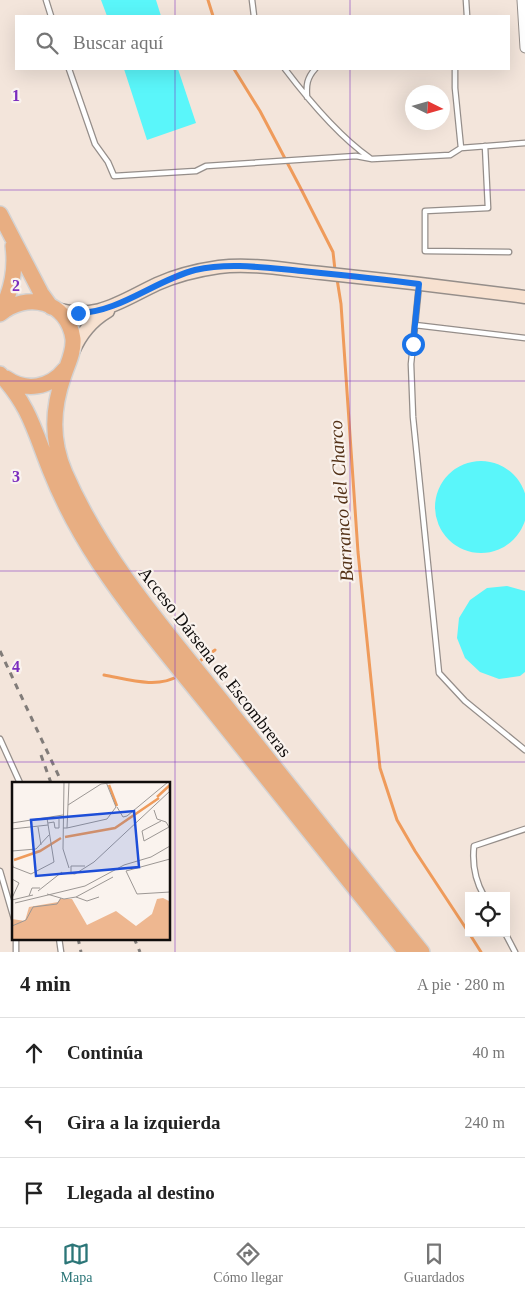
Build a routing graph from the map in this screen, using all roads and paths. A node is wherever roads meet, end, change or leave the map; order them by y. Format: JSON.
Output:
{"nodes":[{"id":1,"x":46,"y":0,"type":"edge"},
{"id":2,"x":252,"y":0,"type":"edge"},
{"id":3,"x":466,"y":0,"type":"edge"},
{"id":4,"x":522,"y":0,"type":"edge"},
{"id":5,"x":51,"y":15,"type":"edge"},
{"id":6,"x":254,"y":15,"type":"edge"},
{"id":7,"x":467,"y":15,"type":"edge"},
{"id":8,"x":525,"y":48,"type":"edge"},
{"id":9,"x":69,"y":70,"type":"edge"},
{"id":10,"x":286,"y":70,"type":"edge"},
{"id":11,"x":314,"y":70,"type":"edge"},
{"id":12,"x":455,"y":70,"type":"edge"},
{"id":13,"x":307,"y":97,"type":"junction"},
{"id":14,"x":525,"y":143,"type":"edge"},
{"id":15,"x":485,"y":146,"type":"junction"},
{"id":16,"x":461,"y":148,"type":"junction"},
{"id":17,"x":372,"y":159,"type":"junction"},
{"id":18,"x":0,"y":214,"type":"edge"},
{"id":19,"x":8,"y":232,"type":"junction"},
{"id":20,"x":509,"y":252,"type":"dead end"},
{"id":21,"x":419,"y":284,"type":"junction"},
{"id":22,"x":525,"y":297,"type":"edge"},
{"id":23,"x":125,"y":301,"type":"junction"},
{"id":24,"x":52,"y":307,"type":"junction"},
{"id":25,"x":0,"y":313,"type":"edge"},
{"id":26,"x":415,"y":325,"type":"junction"},
{"id":27,"x":525,"y":338,"type":"edge"},
{"id":28,"x":69,"y":361,"type":"junction"},
{"id":29,"x":0,"y":374,"type":"edge"},
{"id":30,"x":0,"y":739,"type":"edge"},
{"id":31,"x":525,"y":750,"type":"edge"},
{"id":32,"x":20,"y":782,"type":"edge"},
{"id":33,"x":525,"y":829,"type":"edge"},
{"id":34,"x":0,"y":871,"type":"edge"},
{"id":35,"x":482,"y":892,"type":"edge"},
{"id":36,"x":12,"y":912,"type":"edge"},
{"id":37,"x":507,"y":937,"type":"edge"},
{"id":38,"x":16,"y":939,"type":"edge"},
{"id":39,"x":59,"y":939,"type":"edge"},
{"id":40,"x":16,"y":952,"type":"edge"},
{"id":41,"x":60,"y":952,"type":"edge"},
{"id":42,"x":406,"y":952,"type":"edge"},
{"id":43,"x":422,"y":952,"type":"edge"},
{"id":44,"x":515,"y":952,"type":"edge"}],
"edges":[{"from":1,"to":5,"type":"lane"},
{"from":2,"to":6,"type":"lane"},
{"from":3,"to":7,"type":"lane"},
{"from":4,"to":8,"type":"street"},
{"from":9,"to":17,"type":"lane"},
{"from":10,"to":13,"type":"lane"},
{"from":11,"to":13,"type":"lane"},
{"from":12,"to":16,"type":"lane"},
{"from":13,"to":17,"type":"lane"},
{"from":14,"to":15,"type":"lane"},
{"from":15,"to":16,"type":"lane"},
{"from":15,"to":20,"type":"lane"},
{"from":16,"to":17,"type":"lane"},
{"from":18,"to":19,"type":"highway"},
{"from":19,"to":24,"type":"highway","name":"Acceso Dársena de Escombreras"},
{"from":19,"to":25,"type":"highway"},
{"from":21,"to":22,"type":"main road"},
{"from":21,"to":23,"type":"main road"},
{"from":21,"to":26,"type":"lane"},
{"from":23,"to":24,"type":"main road"},
{"from":23,"to":28,"type":"main road"},
{"from":24,"to":25,"type":"highway"},
{"from":24,"to":28,"type":"highway","name":"Acceso Dársena de Escombreras"},
{"from":26,"to":27,"type":"lane"},
{"from":26,"to":31,"type":"lane"},
{"from":28,"to":29,"type":"highway","name":"Acceso Dársena de Escombreras"},
{"from":28,"to":43,"type":"highway","name":"Acceso Dársena de Escombreras"},
{"from":29,"to":42,"type":"highway","name":"Acceso Dársena de Escombreras"},
{"from":30,"to":32,"type":"lane"},
{"from":33,"to":35,"type":"lane"},
{"from":34,"to":36,"type":"lane"},
{"from":37,"to":44,"type":"lane"},
{"from":38,"to":40,"type":"lane"},
{"from":39,"to":41,"type":"lane"}]}
